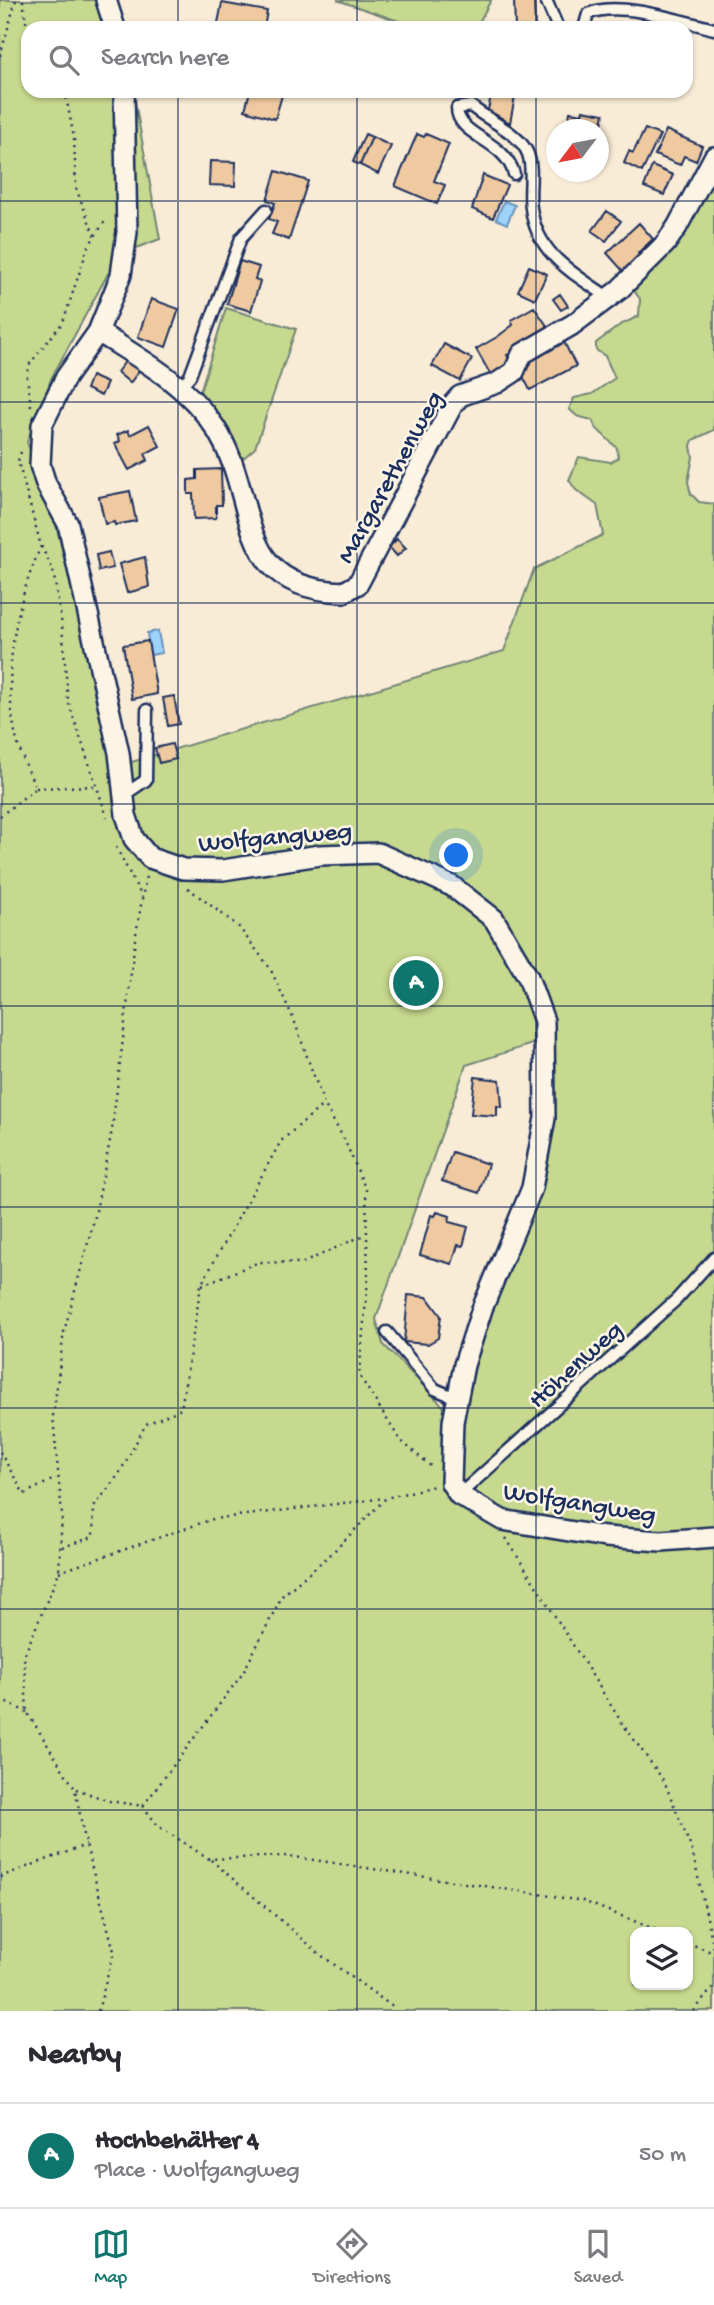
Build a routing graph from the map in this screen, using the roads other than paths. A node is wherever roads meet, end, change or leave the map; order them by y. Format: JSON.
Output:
{"nodes":[{"id":1,"x":106,"y":0,"type":"edge"},
{"id":2,"x":546,"y":0,"type":"edge"},
{"id":3,"x":113,"y":21,"type":"edge"},
{"id":4,"x":557,"y":21,"type":"edge"},
{"id":5,"x":586,"y":21,"type":"edge"},
{"id":6,"x":683,"y":21,"type":"edge"},
{"id":7,"x":693,"y":24,"type":"edge"},
{"id":8,"x":714,"y":29,"type":"edge"},
{"id":9,"x":124,"y":98,"type":"edge"},
{"id":10,"x":714,"y":157,"type":"edge"},
{"id":11,"x":514,"y":174,"type":"dead end"},
{"id":12,"x":266,"y":210,"type":"dead end"},
{"id":13,"x":608,"y":298,"type":"junction"},
{"id":14,"x":98,"y":332,"type":"junction"},
{"id":15,"x":180,"y":387,"type":"junction"},
{"id":16,"x":147,"y":710,"type":"dead end"},
{"id":17,"x":124,"y":795,"type":"junction"},
{"id":18,"x":714,"y":1258,"type":"edge"},
{"id":19,"x":387,"y":1332,"type":"dead end"},
{"id":20,"x":456,"y":1398,"type":"junction"},
{"id":21,"x":460,"y":1495,"type":"junction"},
{"id":22,"x":714,"y":1537,"type":"edge"}],
"edges":[{"from":1,"to":3,"type":"street"},
{"from":2,"to":4,"type":"lane"},
{"from":5,"to":6,"type":"lane"},
{"from":7,"to":8,"type":"lane"},
{"from":9,"to":14,"type":"street"},
{"from":10,"to":13,"type":"street","name":"Margarethenweg"},
{"from":11,"to":13,"type":"lane"},
{"from":12,"to":15,"type":"lane"},
{"from":13,"to":15,"type":"street","name":"Margarethenweg"},
{"from":14,"to":15,"type":"street","name":"Margarethenweg"},
{"from":14,"to":17,"type":"street"},
{"from":16,"to":17,"type":"lane"},
{"from":17,"to":20,"type":"street","name":"Wolfgangweg"},
{"from":18,"to":21,"type":"lane","name":"Höhenweg"},
{"from":19,"to":20,"type":"lane"},
{"from":20,"to":21,"type":"street","name":"Wolfgangweg"},
{"from":21,"to":22,"type":"street","name":"Wolfgangweg"}]}
